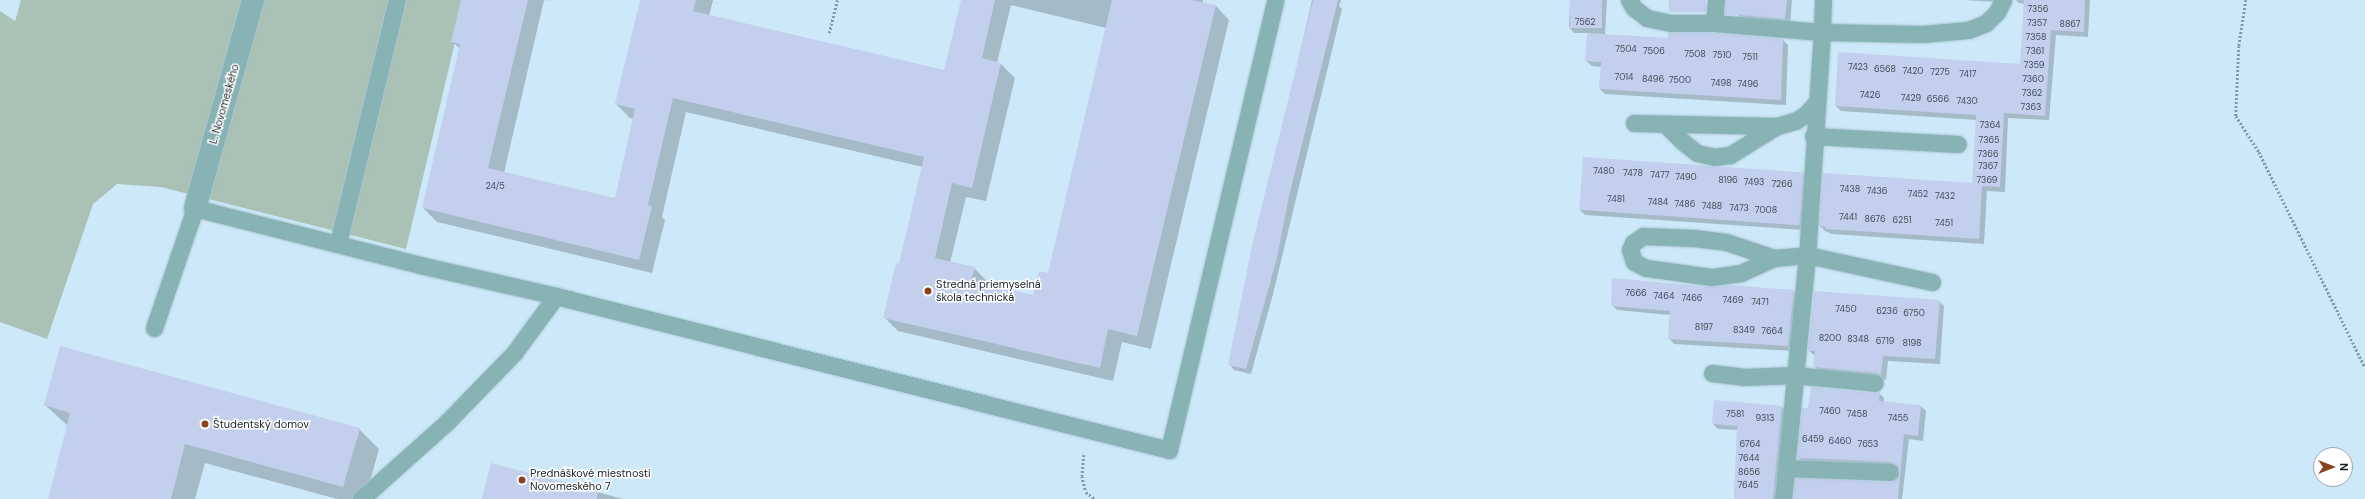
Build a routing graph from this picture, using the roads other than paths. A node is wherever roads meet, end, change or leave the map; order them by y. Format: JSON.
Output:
{"nodes":[{"id":1,"x":253,"y":0,"type":"edge"},
{"id":2,"x":396,"y":0,"type":"edge"},
{"id":3,"x":1275,"y":0,"type":"edge"},
{"id":4,"x":1629,"y":0,"type":"edge"},
{"id":5,"x":1716,"y":0,"type":"edge"},
{"id":6,"x":1823,"y":0,"type":"edge"},
{"id":7,"x":2003,"y":0,"type":"edge"},
{"id":8,"x":1714,"y":23,"type":"junction"},
{"id":9,"x":1822,"y":32,"type":"junction"},
{"id":10,"x":1815,"y":104,"type":"junction"},
{"id":11,"x":1634,"y":123,"type":"dead end"},
{"id":12,"x":1665,"y":124,"type":"junction"},
{"id":13,"x":1777,"y":126,"type":"junction"},
{"id":14,"x":1813,"y":136,"type":"junction"},
{"id":15,"x":1958,"y":144,"type":"dead end"},
{"id":16,"x":195,"y":208,"type":"junction"},
{"id":17,"x":338,"y":244,"type":"junction"},
{"id":18,"x":1807,"y":255,"type":"junction"},
{"id":19,"x":1774,"y":258,"type":"junction"},
{"id":20,"x":1932,"y":282,"type":"dead end"},
{"id":21,"x":556,"y":296,"type":"junction"},
{"id":22,"x":154,"y":328,"type":"dead end"},
{"id":23,"x":1712,"y":373,"type":"dead end"},
{"id":24,"x":1794,"y":375,"type":"junction"},
{"id":25,"x":1875,"y":383,"type":"dead end"},
{"id":26,"x":1786,"y":468,"type":"junction"},
{"id":27,"x":1890,"y":472,"type":"dead end"},
{"id":28,"x":361,"y":499,"type":"edge"},
{"id":29,"x":1783,"y":499,"type":"edge"}],
"edges":[{"from":1,"to":16,"type":"street","name":"L. Novomeského"},
{"from":2,"to":17,"type":"lane"},
{"from":3,"to":21,"type":"lane"},
{"from":4,"to":8,"type":"lane"},
{"from":5,"to":8,"type":"lane"},
{"from":6,"to":9,"type":"lane"},
{"from":7,"to":9,"type":"lane"},
{"from":8,"to":9,"type":"lane"},
{"from":9,"to":10,"type":"lane"},
{"from":10,"to":13,"type":"lane"},
{"from":10,"to":14,"type":"lane"},
{"from":11,"to":12,"type":"lane"},
{"from":12,"to":13,"type":"lane"},
{"from":12,"to":13,"type":"lane"},
{"from":14,"to":15,"type":"lane"},
{"from":14,"to":18,"type":"lane"},
{"from":16,"to":17,"type":"lane"},
{"from":16,"to":22,"type":"lane"},
{"from":17,"to":21,"type":"lane"},
{"from":18,"to":19,"type":"lane"},
{"from":18,"to":20,"type":"lane"},
{"from":18,"to":24,"type":"lane"},
{"from":19,"to":19,"type":"lane"},
{"from":21,"to":28,"type":"lane"},
{"from":23,"to":24,"type":"lane"},
{"from":24,"to":25,"type":"lane"},
{"from":24,"to":26,"type":"lane"},
{"from":26,"to":27,"type":"lane"},
{"from":26,"to":29,"type":"lane"}]}
